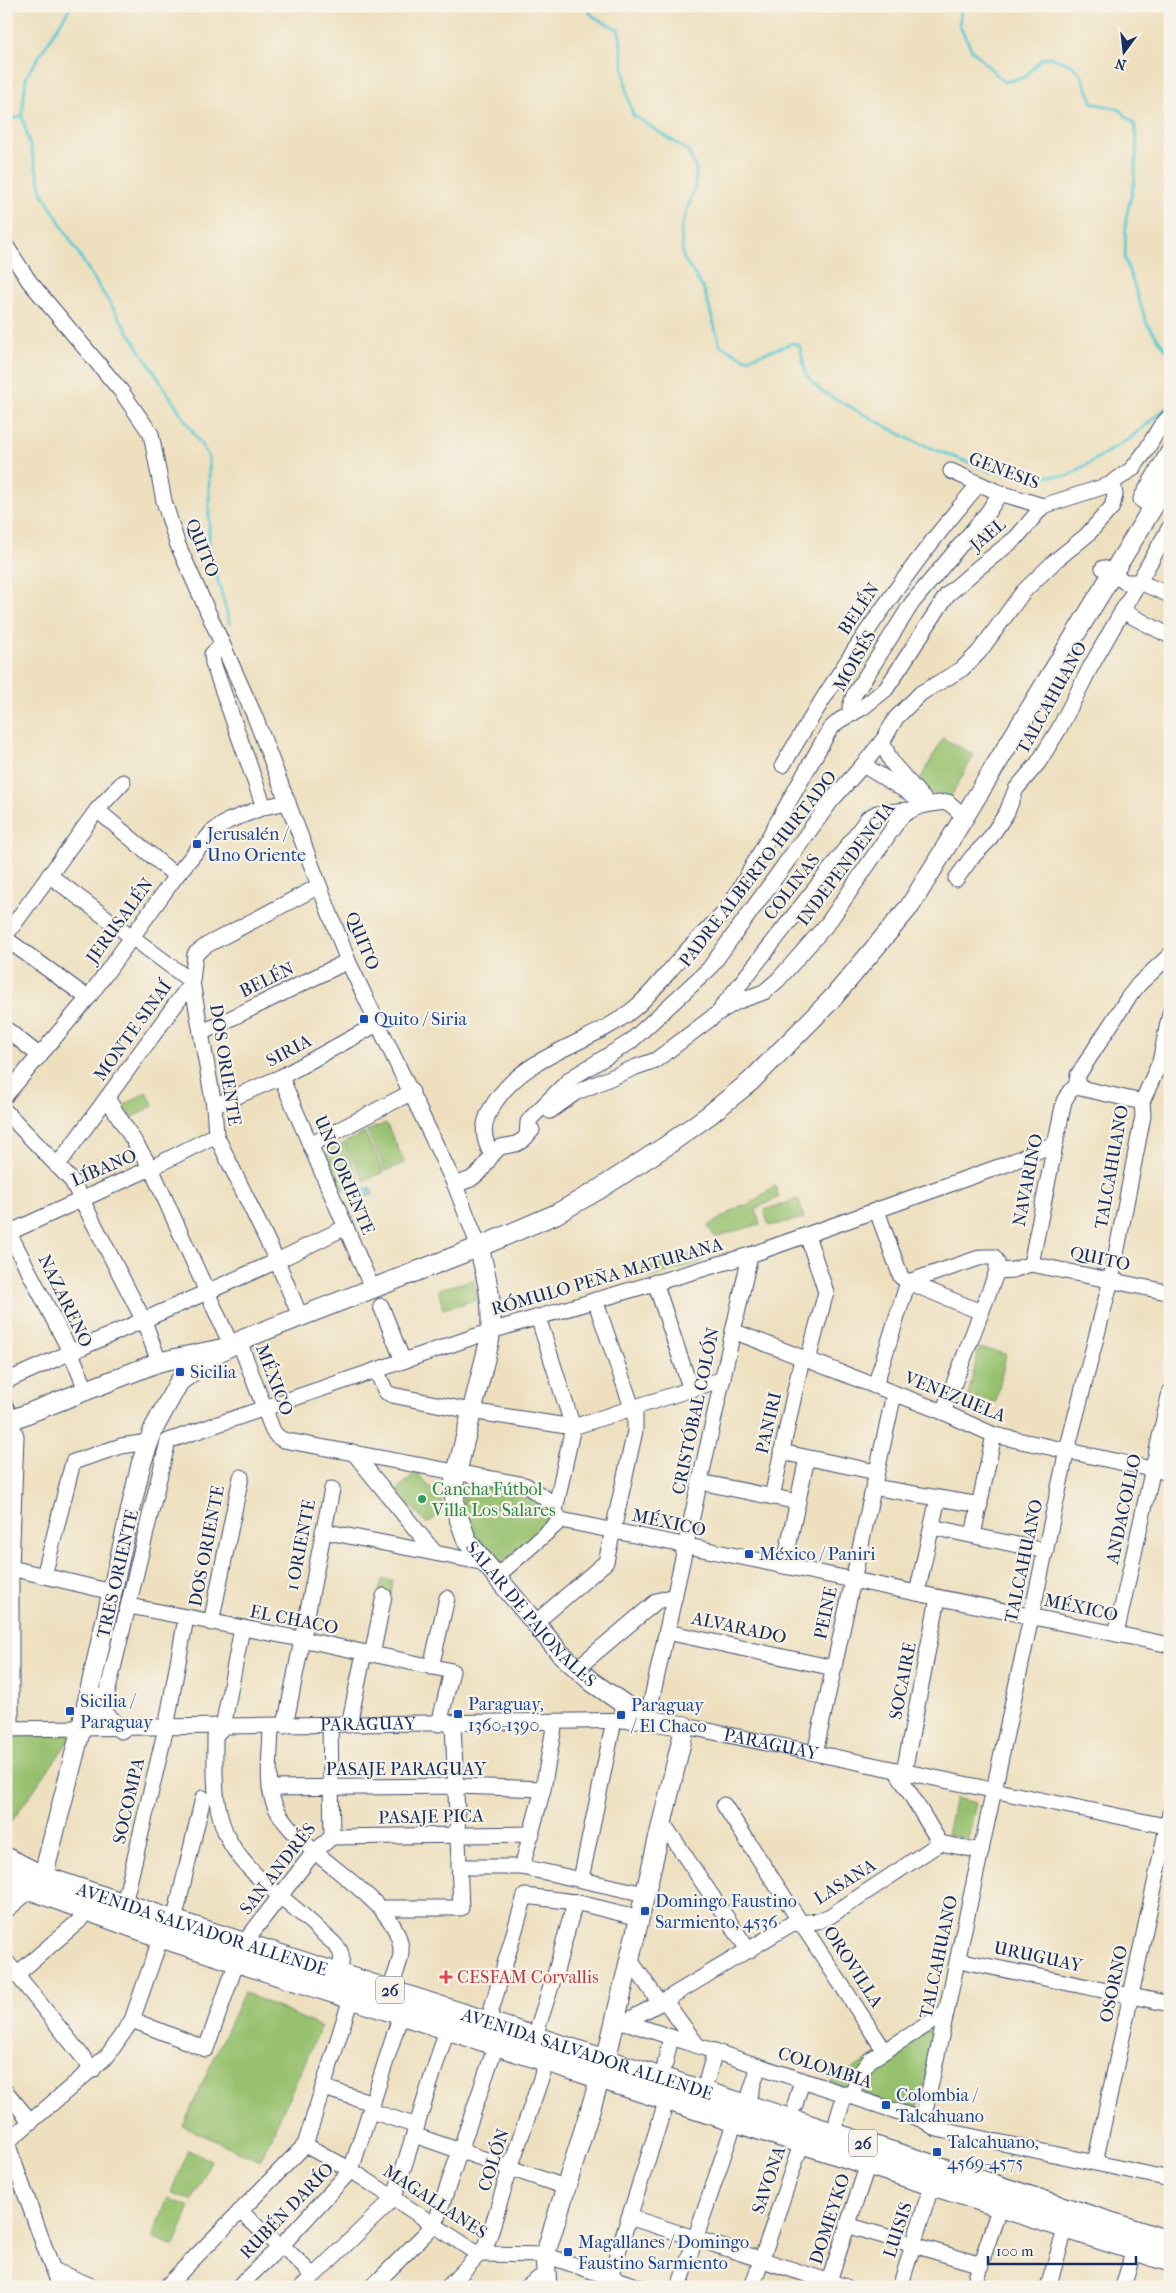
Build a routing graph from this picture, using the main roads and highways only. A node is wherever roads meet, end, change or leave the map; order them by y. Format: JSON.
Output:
{"nodes":[{"id":1,"x":1170,"y":453,"type":"edge"},
{"id":2,"x":1170,"y":479,"type":"edge"},
{"id":3,"x":1122,"y":580,"type":"junction"},
{"id":4,"x":1027,"y":706,"type":"junction"},
{"id":5,"x":873,"y":948,"type":"junction"},
{"id":6,"x":479,"y":1247,"type":"junction"},
{"id":7,"x":232,"y":1345,"type":"junction"},
{"id":8,"x":8,"y":1416,"type":"edge"},
{"id":9,"x":90,"y":1690,"type":"junction"},
{"id":10,"x":647,"y":1720,"type":"joint"},
{"id":11,"x":122,"y":1729,"type":"road end"},
{"id":12,"x":6,"y":1858,"type":"edge"},
{"id":13,"x":6,"y":1878,"type":"edge"},
{"id":14,"x":37,"y":1883,"type":"junction"},
{"id":15,"x":6,"y":1908,"type":"edge"},
{"id":16,"x":167,"y":1929,"type":"junction"},
{"id":17,"x":240,"y":1952,"type":"junction"},
{"id":18,"x":396,"y":2002,"type":"junction"},
{"id":19,"x":603,"y":2068,"type":"junction"},
{"id":20,"x":1170,"y":2242,"type":"edge"},
{"id":21,"x":1170,"y":2261,"type":"edge"},
{"id":22,"x":546,"y":2272,"type":"edge"}],
"edges":[{"from":1,"to":3,"type":"main road"},
{"from":2,"to":3,"type":"main road"},
{"from":3,"to":4,"type":"main road"},
{"from":4,"to":5,"type":"main road"},
{"from":4,"to":5,"type":"main road"},
{"from":5,"to":6,"type":"main road"},
{"from":6,"to":7,"type":"main road"},
{"from":6,"to":10,"type":"main road","name":"SALAR DE PAJONALES"},
{"from":7,"to":8,"type":"main road"},
{"from":7,"to":9,"type":"main road"},
{"from":9,"to":11,"type":"main road"},
{"from":9,"to":14,"type":"main road"},
{"from":10,"to":19,"type":"main road","name":"PARAGUAY"},
{"from":12,"to":14,"type":"highway","name":"AVENIDA SALVADOR ALLENDE","number":"26"},
{"from":13,"to":14,"type":"highway","name":"AVENIDA SALVADOR ALLENDE","number":"26"},
{"from":14,"to":15,"type":"main road"},
{"from":14,"to":16,"type":"highway","name":"AVENIDA SALVADOR ALLENDE","number":"26"},
{"from":14,"to":16,"type":"highway","name":"AVENIDA SALVADOR ALLENDE","number":"26"},
{"from":16,"to":17,"type":"highway","name":"AVENIDA SALVADOR ALLENDE","number":"26"},
{"from":17,"to":18,"type":"highway","name":"AVENIDA SALVADOR ALLENDE","number":"26"},
{"from":17,"to":18,"type":"highway","name":"AVENIDA SALVADOR ALLENDE","number":"26"},
{"from":18,"to":19,"type":"highway","name":"AVENIDA SALVADOR ALLENDE","number":"26"},
{"from":18,"to":19,"type":"highway","name":"AVENIDA SALVADOR ALLENDE","number":"26"},
{"from":19,"to":20,"type":"highway","name":"AVENIDA SALVADOR ALLENDE","number":"26"},
{"from":19,"to":21,"type":"highway","name":"AVENIDA SALVADOR ALLENDE","number":"26"},
{"from":19,"to":22,"type":"main road"}]}
